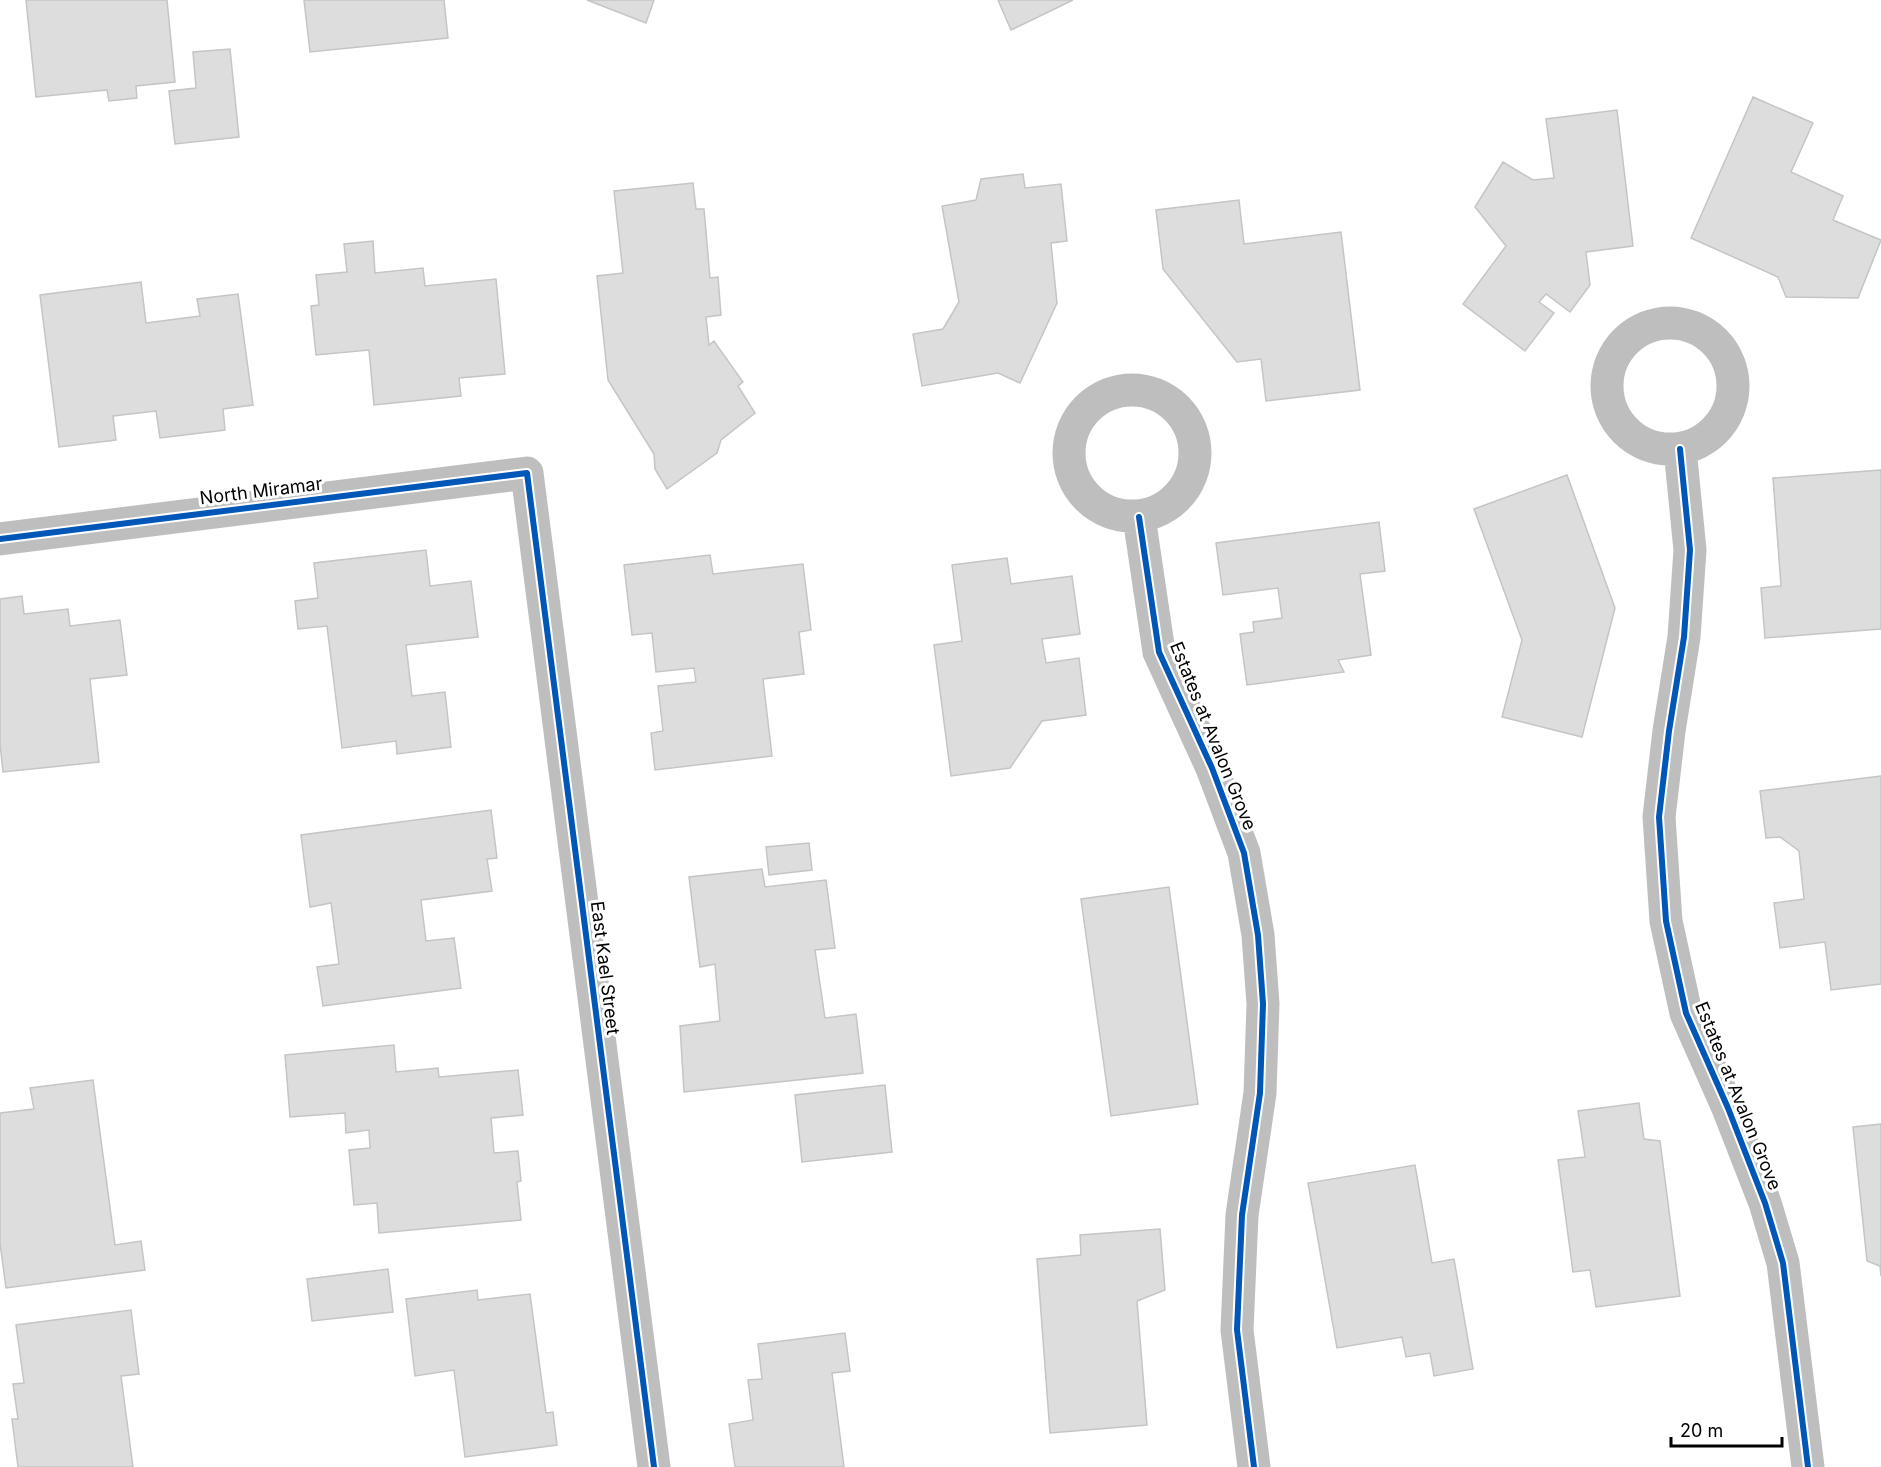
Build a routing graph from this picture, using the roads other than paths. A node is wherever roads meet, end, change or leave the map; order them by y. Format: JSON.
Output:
{"nodes":[{"id":1,"x":1680,"y":449,"type":"dead end"},
{"id":2,"x":527,"y":473,"type":"joint"},
{"id":3,"x":1139,"y":517,"type":"dead end"},
{"id":4,"x":0,"y":539,"type":"edge"},
{"id":5,"x":654,"y":1467,"type":"edge"},
{"id":6,"x":1254,"y":1467,"type":"edge"},
{"id":7,"x":1809,"y":1467,"type":"edge"}],
"edges":[{"from":1,"to":7,"type":"street","name":"Estates at Avalon Grove"},
{"from":2,"to":4,"type":"street","name":"North Miramar"},
{"from":2,"to":5,"type":"street","name":"East Kael Street"},
{"from":3,"to":6,"type":"street","name":"Estates at Avalon Grove"}]}
